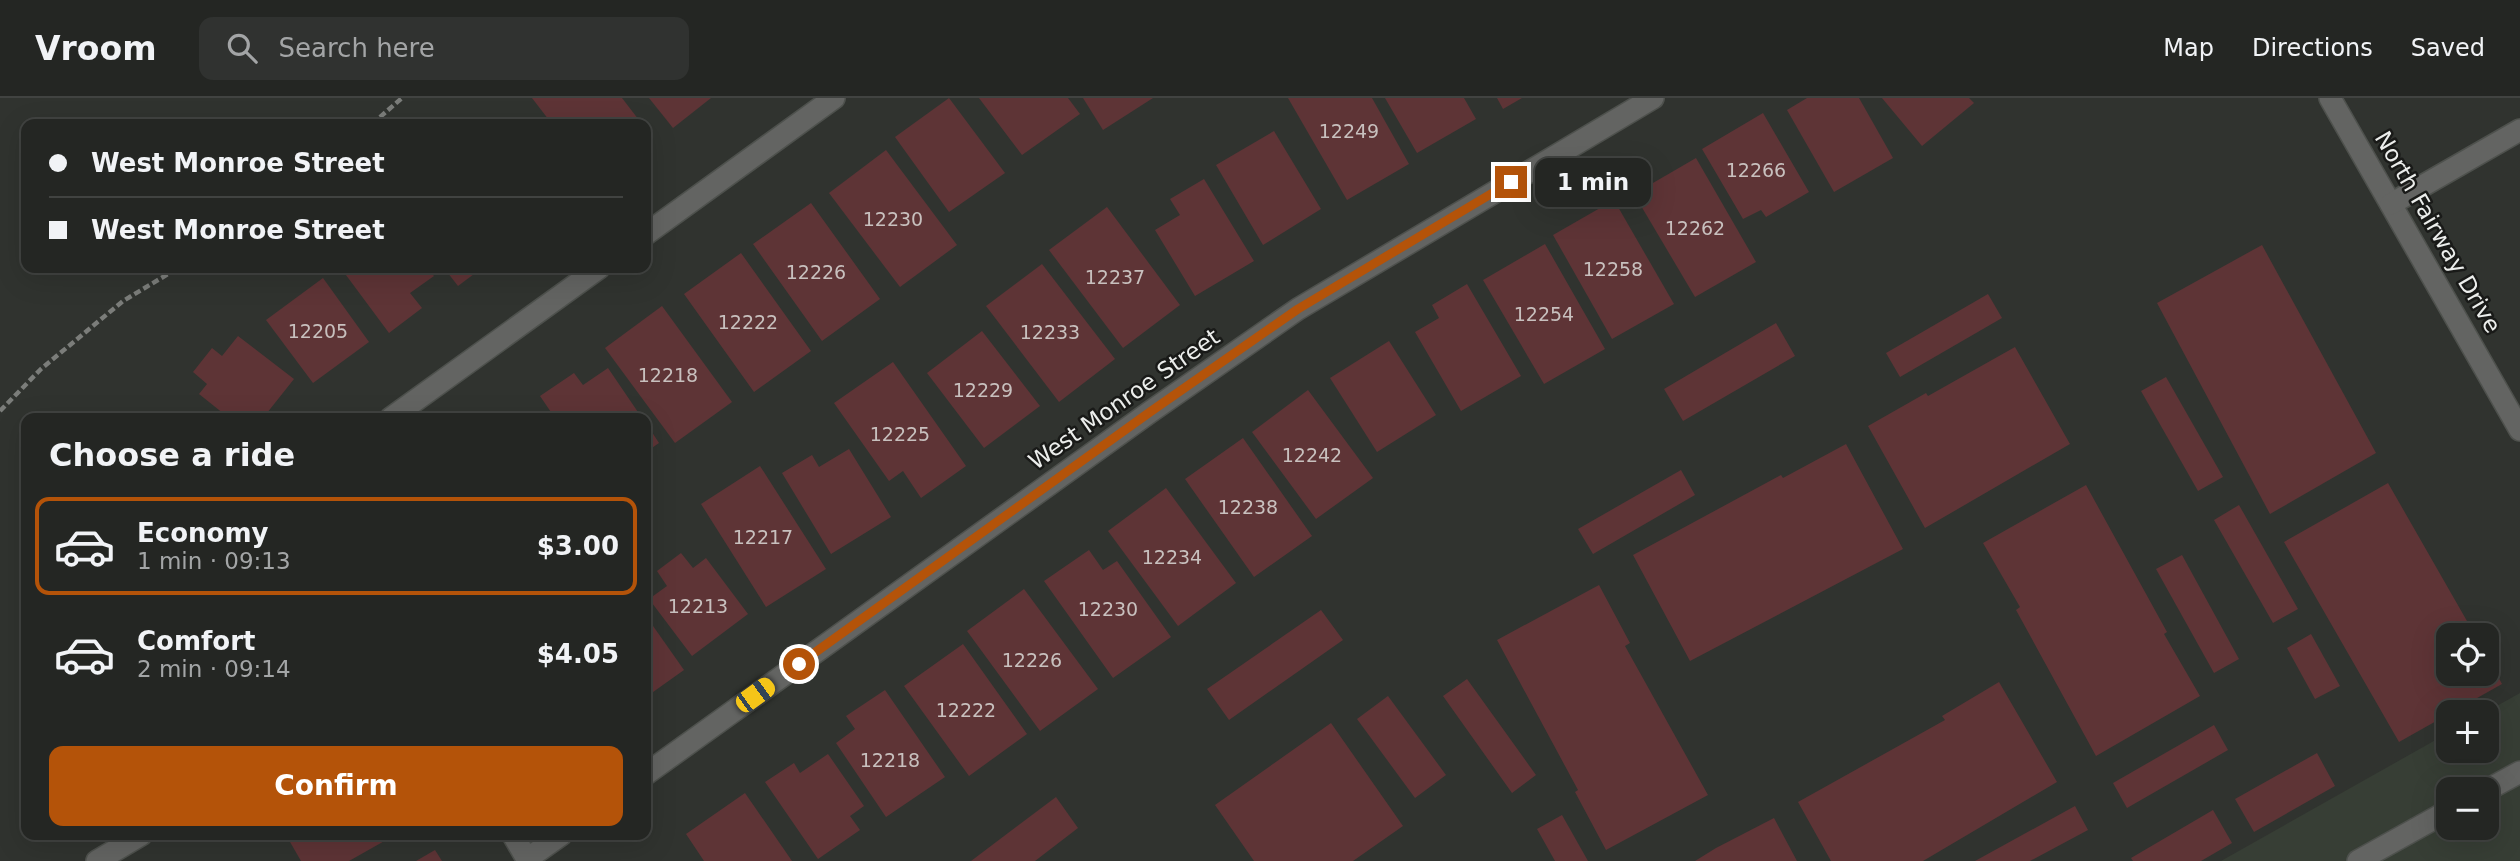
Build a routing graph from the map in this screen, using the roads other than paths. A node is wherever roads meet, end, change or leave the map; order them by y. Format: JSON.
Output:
{"nodes":[{"id":1,"x":834,"y":98,"type":"edge"},
{"id":2,"x":1653,"y":98,"type":"edge"},
{"id":3,"x":2330,"y":98,"type":"edge"},
{"id":4,"x":2520,"y":130,"type":"edge"},
{"id":5,"x":2391,"y":204,"type":"junction"},
{"id":6,"x":651,"y":230,"type":"edge"},
{"id":7,"x":592,"y":273,"type":"edge"},
{"id":8,"x":398,"y":413,"type":"edge"},
{"id":9,"x":2520,"y":429,"type":"edge"},
{"id":10,"x":651,"y":770,"type":"edge"},
{"id":11,"x":2520,"y":772,"type":"edge"},
{"id":12,"x":2499,"y":783,"type":"edge"},
{"id":13,"x":2436,"y":818,"type":"edge"},
{"id":14,"x":133,"y":840,"type":"edge"},
{"id":15,"x":516,"y":840,"type":"edge"},
{"id":16,"x":554,"y":840,"type":"edge"},
{"id":17,"x":527,"y":859,"type":"edge"},
{"id":18,"x":97,"y":861,"type":"edge"},
{"id":19,"x":2358,"y":861,"type":"edge"}],
"edges":[{"from":1,"to":6,"type":"street"},
{"from":2,"to":10,"type":"street","name":"West Monroe Street"},
{"from":3,"to":5,"type":"street","name":"North Fairway Drive"},
{"from":4,"to":5,"type":"street"},
{"from":5,"to":9,"type":"street","name":"North Fairway Drive"},
{"from":7,"to":8,"type":"street"},
{"from":11,"to":12,"type":"street"},
{"from":13,"to":19,"type":"street"},
{"from":14,"to":18,"type":"street"},
{"from":15,"to":17,"type":"street"},
{"from":16,"to":17,"type":"street"}]}
